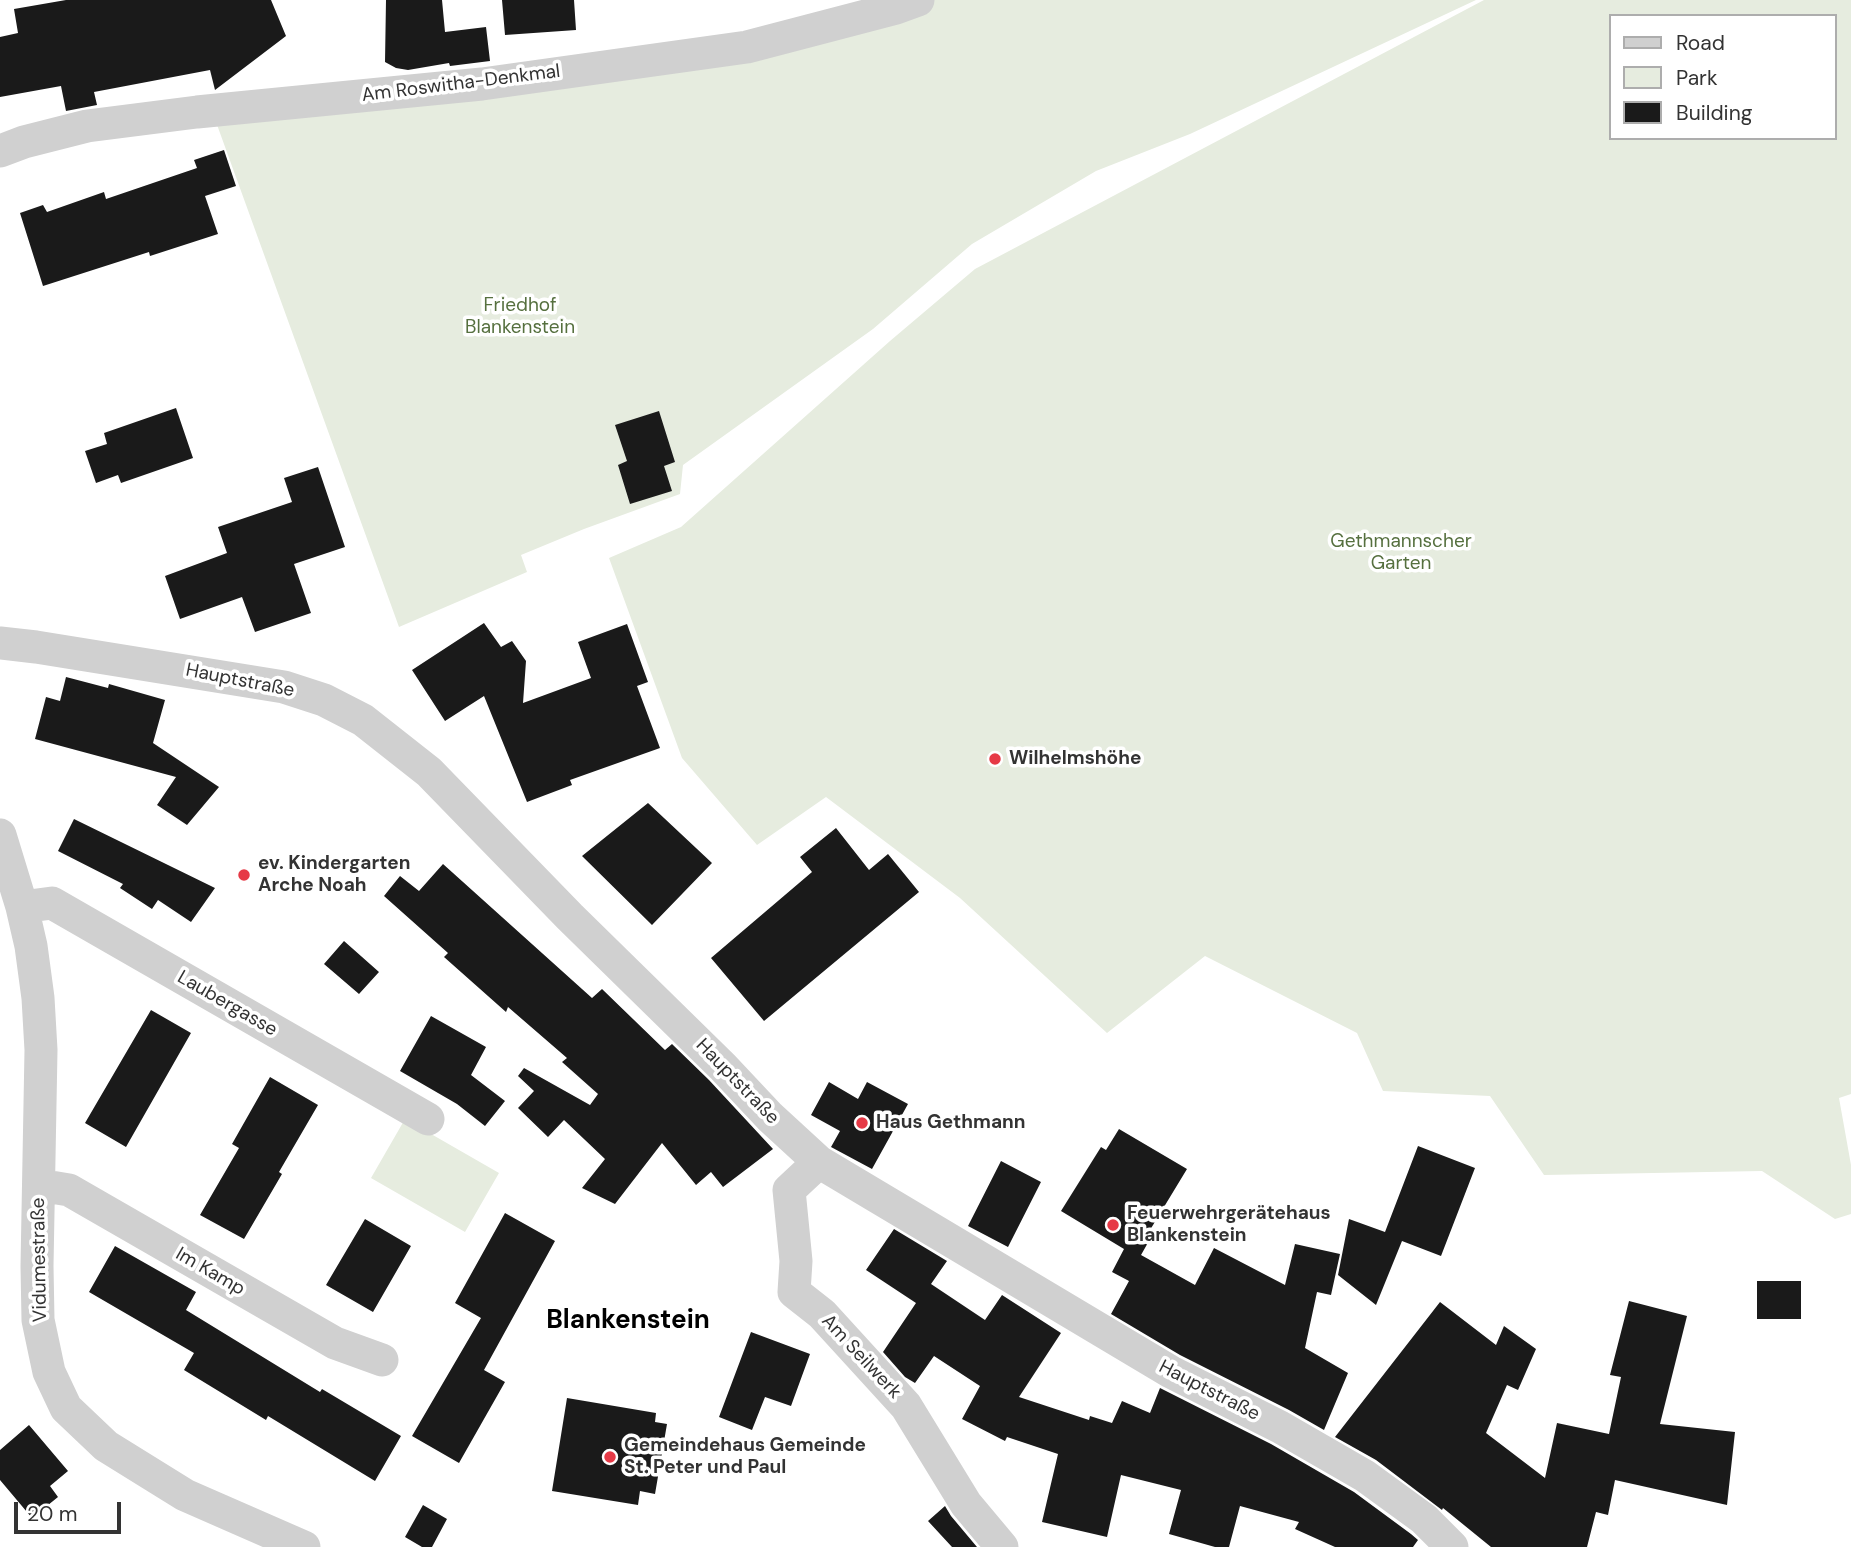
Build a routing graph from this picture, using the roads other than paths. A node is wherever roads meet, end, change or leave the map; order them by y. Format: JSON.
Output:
{"nodes":[{"id":1,"x":918,"y":0,"type":"edge"},
{"id":2,"x":0,"y":151,"type":"edge"},
{"id":3,"x":0,"y":643,"type":"edge"},
{"id":4,"x":36,"y":647,"type":"junction"},
{"id":5,"x":0,"y":659,"type":"edge"},
{"id":6,"x":0,"y":835,"type":"edge"},
{"id":7,"x":23,"y":907,"type":"junction"},
{"id":8,"x":428,"y":1119,"type":"dead end"},
{"id":9,"x":819,"y":1162,"type":"junction"},
{"id":10,"x":38,"y":1185,"type":"junction"},
{"id":11,"x":382,"y":1360,"type":"dead end"},
{"id":12,"x":304,"y":1547,"type":"edge"},
{"id":13,"x":1002,"y":1547,"type":"edge"},
{"id":14,"x":1452,"y":1547,"type":"edge"}],
"edges":[{"from":1,"to":2,"type":"street","name":"Am Roswitha-Denkmal"},
{"from":3,"to":4,"type":"street","name":"Hauptstraße"},
{"from":4,"to":5,"type":"street","name":"Hauptstraße"},
{"from":4,"to":9,"type":"street","name":"Hauptstraße"},
{"from":6,"to":7,"type":"street","name":"Vidumestraße"},
{"from":7,"to":8,"type":"street","name":"Laubergasse"},
{"from":7,"to":10,"type":"street","name":"Vidumestraße"},
{"from":9,"to":13,"type":"street","name":"Am Seilwerk"},
{"from":9,"to":14,"type":"street","name":"Hauptstraße"},
{"from":10,"to":11,"type":"street","name":"Im Kamp"},
{"from":10,"to":12,"type":"street","name":"Vidumestraße"}]}
